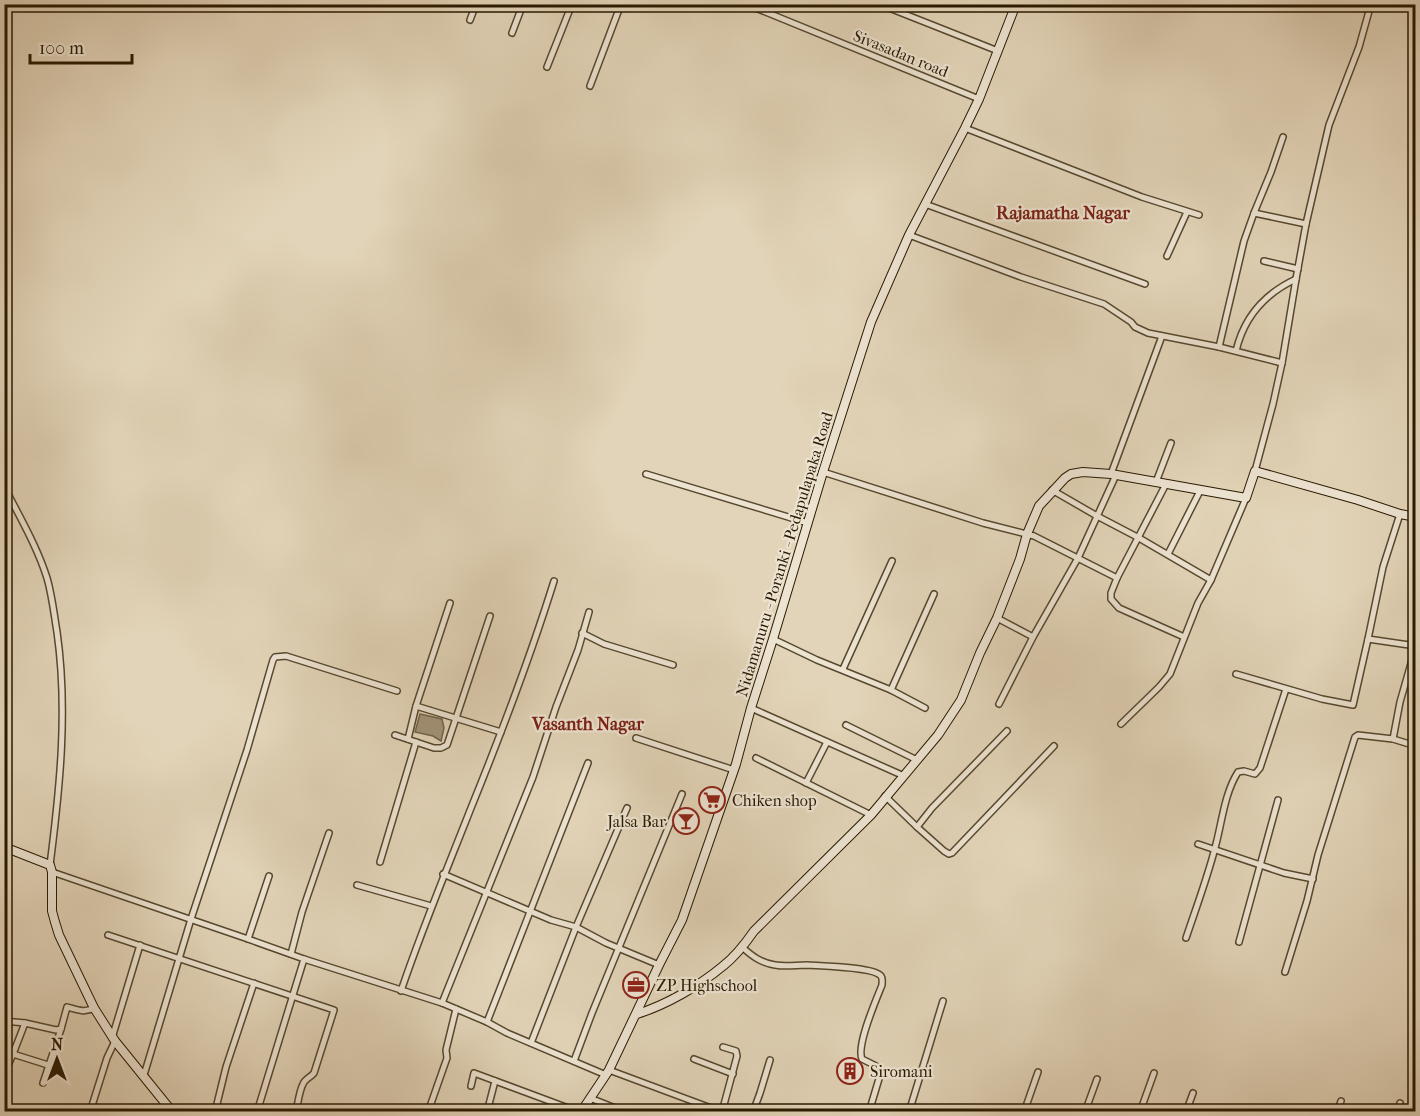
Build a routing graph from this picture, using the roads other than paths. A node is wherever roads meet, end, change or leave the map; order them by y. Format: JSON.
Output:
{"nodes":[{"id":1,"x":476,"y":4,"type":"edge"},
{"id":2,"x":523,"y":4,"type":"edge"},
{"id":3,"x":572,"y":4,"type":"edge"},
{"id":4,"x":621,"y":4,"type":"edge"},
{"id":5,"x":746,"y":4,"type":"edge"},
{"id":6,"x":879,"y":4,"type":"edge"},
{"id":7,"x":1016,"y":4,"type":"edge"},
{"id":8,"x":1371,"y":4,"type":"edge"},
{"id":9,"x":470,"y":20,"type":"dead end"},
{"id":10,"x":512,"y":33,"type":"dead end"},
{"id":11,"x":998,"y":51,"type":"junction"},
{"id":12,"x":547,"y":67,"type":"dead end"},
{"id":13,"x":590,"y":86,"type":"dead end"},
{"id":14,"x":979,"y":99,"type":"junction"},
{"id":15,"x":965,"y":128,"type":"junction"},
{"id":16,"x":1282,"y":137,"type":"dead end"},
{"id":17,"x":924,"y":204,"type":"junction"},
{"id":18,"x":1187,"y":212,"type":"junction"},
{"id":19,"x":1254,"y":213,"type":"junction"},
{"id":20,"x":1199,"y":215,"type":"dead end"},
{"id":21,"x":1306,"y":224,"type":"junction"},
{"id":22,"x":909,"y":234,"type":"junction"},
{"id":23,"x":1167,"y":256,"type":"dead end"},
{"id":24,"x":1264,"y":261,"type":"dead end"},
{"id":25,"x":1298,"y":269,"type":"junction"},
{"id":26,"x":1296,"y":279,"type":"junction"},
{"id":27,"x":1145,"y":284,"type":"dead end"},
{"id":28,"x":1162,"y":336,"type":"junction"},
{"id":29,"x":1219,"y":347,"type":"junction"},
{"id":30,"x":1236,"y":351,"type":"junction"},
{"id":31,"x":1282,"y":363,"type":"junction"},
{"id":32,"x":1171,"y":443,"type":"dead end"},
{"id":33,"x":1254,"y":471,"type":"junction"},
{"id":34,"x":823,"y":472,"type":"junction"},
{"id":35,"x":646,"y":474,"type":"dead end"},
{"id":36,"x":1114,"y":475,"type":"junction"},
{"id":37,"x":1156,"y":482,"type":"junction"},
{"id":38,"x":1166,"y":484,"type":"junction"},
{"id":39,"x":4,"y":486,"type":"edge"},
{"id":40,"x":1052,"y":490,"type":"junction"},
{"id":41,"x":1200,"y":491,"type":"junction"},
{"id":42,"x":1246,"y":498,"type":"junction"},
{"id":43,"x":1400,"y":514,"type":"junction"},
{"id":44,"x":1097,"y":516,"type":"junction"},
{"id":45,"x":1416,"y":517,"type":"edge"},
{"id":46,"x":808,"y":523,"type":"junction"},
{"id":47,"x":1027,"y":534,"type":"junction"},
{"id":48,"x":1140,"y":538,"type":"junction"},
{"id":49,"x":1168,"y":554,"type":"junction"},
{"id":50,"x":1078,"y":558,"type":"junction"},
{"id":51,"x":891,"y":561,"type":"dead end"},
{"id":52,"x":1117,"y":578,"type":"junction"},
{"id":53,"x":1211,"y":580,"type":"junction"},
{"id":54,"x":554,"y":581,"type":"dead end"},
{"id":55,"x":934,"y":594,"type":"dead end"},
{"id":56,"x":450,"y":603,"type":"dead end"},
{"id":57,"x":589,"y":612,"type":"dead end"},
{"id":58,"x":490,"y":616,"type":"dead end"},
{"id":59,"x":997,"y":618,"type":"junction"},
{"id":60,"x":582,"y":633,"type":"junction"},
{"id":61,"x":1033,"y":637,"type":"junction"},
{"id":62,"x":1184,"y":637,"type":"junction"},
{"id":63,"x":773,"y":639,"type":"junction"},
{"id":64,"x":1368,"y":639,"type":"junction"},
{"id":65,"x":1416,"y":646,"type":"edge"},
{"id":66,"x":673,"y":665,"type":"dead end"},
{"id":67,"x":843,"y":669,"type":"junction"},
{"id":68,"x":1236,"y":674,"type":"dead end"},
{"id":69,"x":1286,"y":688,"type":"junction"},
{"id":70,"x":891,"y":690,"type":"junction"},
{"id":71,"x":397,"y":691,"type":"dead end"},
{"id":72,"x":999,"y":704,"type":"dead end"},
{"id":73,"x":416,"y":706,"type":"junction"},
{"id":74,"x":751,"y":708,"type":"junction"},
{"id":75,"x":925,"y":708,"type":"dead end"},
{"id":76,"x":456,"y":719,"type":"junction"},
{"id":77,"x":1121,"y":724,"type":"dead end"},
{"id":78,"x":846,"y":725,"type":"dead end"},
{"id":79,"x":1007,"y":731,"type":"dead end"},
{"id":80,"x":501,"y":732,"type":"junction"},
{"id":81,"x":395,"y":735,"type":"dead end"},
{"id":82,"x":636,"y":738,"type":"dead end"},
{"id":83,"x":408,"y":739,"type":"junction"},
{"id":84,"x":1393,"y":739,"type":"junction"},
{"id":85,"x":416,"y":742,"type":"junction"},
{"id":86,"x":827,"y":742,"type":"junction"},
{"id":87,"x":1054,"y":746,"type":"dead end"},
{"id":88,"x":1416,"y":746,"type":"edge"},
{"id":89,"x":756,"y":758,"type":"dead end"},
{"id":90,"x":917,"y":760,"type":"junction"},
{"id":91,"x":588,"y":763,"type":"dead end"},
{"id":92,"x":734,"y":770,"type":"junction"},
{"id":93,"x":903,"y":776,"type":"junction"},
{"id":94,"x":806,"y":783,"type":"junction"},
{"id":95,"x":682,"y":794,"type":"dead end"},
{"id":96,"x":885,"y":796,"type":"junction"},
{"id":97,"x":1278,"y":800,"type":"dead end"},
{"id":98,"x":627,"y":808,"type":"dead end"},
{"id":99,"x":870,"y":815,"type":"junction"},
{"id":100,"x":917,"y":827,"type":"junction"},
{"id":101,"x":329,"y":833,"type":"dead end"},
{"id":102,"x":1198,"y":844,"type":"dead end"},
{"id":103,"x":4,"y":847,"type":"edge"},
{"id":104,"x":1215,"y":849,"type":"junction"},
{"id":105,"x":380,"y":862,"type":"dead end"},
{"id":106,"x":1261,"y":864,"type":"junction"},
{"id":107,"x":51,"y":869,"type":"junction"},
{"id":108,"x":443,"y":874,"type":"junction"},
{"id":109,"x":269,"y":876,"type":"dead end"},
{"id":110,"x":1313,"y":879,"type":"junction"},
{"id":111,"x":357,"y":885,"type":"dead end"},
{"id":112,"x":487,"y":892,"type":"junction"},
{"id":113,"x":431,"y":906,"type":"junction"},
{"id":114,"x":530,"y":911,"type":"junction"},
{"id":115,"x":191,"y":920,"type":"junction"},
{"id":116,"x":576,"y":927,"type":"junction"},
{"id":117,"x":108,"y":935,"type":"dead end"},
{"id":118,"x":1186,"y":938,"type":"dead end"},
{"id":119,"x":248,"y":939,"type":"junction"},
{"id":120,"x":1239,"y":942,"type":"dead end"},
{"id":121,"x":140,"y":945,"type":"junction"},
{"id":122,"x":742,"y":947,"type":"junction"},
{"id":123,"x":620,"y":949,"type":"junction"},
{"id":124,"x":291,"y":954,"type":"junction"},
{"id":125,"x":180,"y":958,"type":"junction"},
{"id":126,"x":304,"y":960,"type":"junction"},
{"id":127,"x":659,"y":965,"type":"junction"},
{"id":128,"x":1285,"y":972,"type":"dead end"},
{"id":129,"x":254,"y":983,"type":"junction"},
{"id":130,"x":401,"y":991,"type":"junction"},
{"id":131,"x":293,"y":996,"type":"junction"},
{"id":132,"x":944,"y":1001,"type":"dead end"},
{"id":133,"x":442,"y":1003,"type":"junction"},
{"id":134,"x":94,"y":1008,"type":"junction"},
{"id":135,"x":456,"y":1009,"type":"junction"},
{"id":136,"x":637,"y":1014,"type":"junction"},
{"id":137,"x":4,"y":1022,"type":"edge"},
{"id":138,"x":486,"y":1022,"type":"junction"},
{"id":139,"x":25,"y":1023,"type":"junction"},
{"id":140,"x":61,"y":1029,"type":"junction"},
{"id":141,"x":113,"y":1039,"type":"junction"},
{"id":142,"x":531,"y":1043,"type":"junction"},
{"id":143,"x":723,"y":1047,"type":"dead end"},
{"id":144,"x":13,"y":1054,"type":"junction"},
{"id":145,"x":694,"y":1059,"type":"dead end"},
{"id":146,"x":770,"y":1060,"type":"dead end"},
{"id":147,"x":574,"y":1061,"type":"junction"},
{"id":148,"x":48,"y":1065,"type":"junction"},
{"id":149,"x":608,"y":1072,"type":"junction"},
{"id":150,"x":1038,"y":1072,"type":"dead end"},
{"id":151,"x":1154,"y":1073,"type":"dead end"},
{"id":152,"x":733,"y":1074,"type":"junction"},
{"id":153,"x":4,"y":1075,"type":"edge"},
{"id":154,"x":144,"y":1076,"type":"junction"},
{"id":155,"x":1097,"y":1079,"type":"dead end"},
{"id":156,"x":495,"y":1081,"type":"junction"},
{"id":157,"x":43,"y":1083,"type":"dead end"},
{"id":158,"x":471,"y":1086,"type":"dead end"},
{"id":159,"x":1193,"y":1093,"type":"dead end"},
{"id":160,"x":590,"y":1098,"type":"junction"},
{"id":161,"x":1341,"y":1101,"type":"dead end"},
{"id":162,"x":1400,"y":1103,"type":"dead end"},
{"id":163,"x":171,"y":1110,"type":"edge"},
{"id":164,"x":722,"y":1111,"type":"edge"},
{"id":165,"x":90,"y":1112,"type":"edge"},
{"id":166,"x":191,"y":1112,"type":"edge"},
{"id":167,"x":215,"y":1112,"type":"edge"},
{"id":168,"x":257,"y":1112,"type":"edge"},
{"id":169,"x":296,"y":1112,"type":"edge"},
{"id":170,"x":428,"y":1112,"type":"edge"},
{"id":171,"x":487,"y":1112,"type":"edge"},
{"id":172,"x":580,"y":1112,"type":"edge"},
{"id":173,"x":625,"y":1112,"type":"edge"},
{"id":174,"x":728,"y":1112,"type":"edge"},
{"id":175,"x":753,"y":1112,"type":"edge"},
{"id":176,"x":869,"y":1112,"type":"edge"},
{"id":177,"x":909,"y":1112,"type":"edge"},
{"id":178,"x":1024,"y":1112,"type":"edge"},
{"id":179,"x":1085,"y":1112,"type":"edge"},
{"id":180,"x":1140,"y":1112,"type":"edge"},
{"id":181,"x":1185,"y":1112,"type":"edge"},
{"id":182,"x":1337,"y":1112,"type":"edge"},
{"id":183,"x":1397,"y":1112,"type":"edge"}],
"edges":[{"from":1,"to":9,"type":"street"},
{"from":2,"to":10,"type":"street"},
{"from":3,"to":12,"type":"street"},
{"from":4,"to":13,"type":"street"},
{"from":5,"to":14,"type":"street","name":"Sivasadan road"},
{"from":6,"to":11,"type":"street"},
{"from":7,"to":11,"type":"street","name":"Nidamanuru - Poranki - Pedapulapaka Road"},
{"from":8,"to":21,"type":"street"},
{"from":11,"to":14,"type":"street","name":"Nidamanuru - Poranki - Pedapulapaka Road"},
{"from":14,"to":15,"type":"street","name":"Nidamanuru - Poranki - Pedapulapaka Road"},
{"from":15,"to":17,"type":"street","name":"Nidamanuru - Poranki - Pedapulapaka Road"},
{"from":15,"to":18,"type":"street"},
{"from":16,"to":19,"type":"street"},
{"from":17,"to":22,"type":"street","name":"Nidamanuru - Poranki - Pedapulapaka Road"},
{"from":17,"to":27,"type":"street"},
{"from":18,"to":20,"type":"street"},
{"from":18,"to":23,"type":"street"},
{"from":19,"to":21,"type":"street"},
{"from":19,"to":29,"type":"street"},
{"from":21,"to":25,"type":"street"},
{"from":22,"to":28,"type":"street"},
{"from":22,"to":34,"type":"street","name":"Nidamanuru - Poranki - Pedapulapaka Road"},
{"from":24,"to":25,"type":"street"},
{"from":25,"to":26,"type":"street"},
{"from":26,"to":30,"type":"street"},
{"from":26,"to":31,"type":"street"},
{"from":28,"to":29,"type":"street"},
{"from":28,"to":36,"type":"street"},
{"from":29,"to":30,"type":"street"},
{"from":30,"to":31,"type":"street"},
{"from":31,"to":33,"type":"street"},
{"from":32,"to":37,"type":"street"},
{"from":33,"to":42,"type":"street"},
{"from":33,"to":43,"type":"street"},
{"from":34,"to":46,"type":"street","name":"Nidamanuru - Poranki - Pedapulapaka Road"},
{"from":34,"to":47,"type":"street"},
{"from":35,"to":46,"type":"street"},
{"from":36,"to":37,"type":"street"},
{"from":36,"to":40,"type":"street"},
{"from":36,"to":44,"type":"street"},
{"from":37,"to":38,"type":"street"},
{"from":38,"to":41,"type":"street"},
{"from":38,"to":48,"type":"street"},
{"from":39,"to":107,"type":"street"},
{"from":40,"to":44,"type":"street"},
{"from":40,"to":47,"type":"street"},
{"from":41,"to":42,"type":"street"},
{"from":41,"to":49,"type":"street"},
{"from":42,"to":53,"type":"street"},
{"from":43,"to":45,"type":"street"},
{"from":43,"to":64,"type":"street"},
{"from":44,"to":48,"type":"street"},
{"from":44,"to":50,"type":"street"},
{"from":46,"to":63,"type":"street","name":"Nidamanuru - Poranki - Pedapulapaka Road"},
{"from":47,"to":50,"type":"street"},
{"from":47,"to":59,"type":"street"},
{"from":48,"to":49,"type":"street"},
{"from":48,"to":52,"type":"street"},
{"from":49,"to":53,"type":"street"},
{"from":50,"to":52,"type":"street"},
{"from":50,"to":61,"type":"street"},
{"from":51,"to":67,"type":"street"},
{"from":52,"to":62,"type":"street"},
{"from":53,"to":62,"type":"street"},
{"from":54,"to":80,"type":"street"},
{"from":55,"to":70,"type":"street"},
{"from":56,"to":73,"type":"street"},
{"from":57,"to":60,"type":"street"},
{"from":58,"to":76,"type":"street"},
{"from":59,"to":61,"type":"street"},
{"from":59,"to":90,"type":"street"},
{"from":60,"to":66,"type":"street"},
{"from":60,"to":112,"type":"street"},
{"from":61,"to":72,"type":"street"},
{"from":62,"to":77,"type":"street"},
{"from":63,"to":67,"type":"street"},
{"from":63,"to":74,"type":"street","name":"Nidamanuru - Poranki - Pedapulapaka Road"},
{"from":64,"to":65,"type":"street"},
{"from":64,"to":69,"type":"street"},
{"from":65,"to":84,"type":"street"},
{"from":67,"to":70,"type":"street"},
{"from":68,"to":69,"type":"street"},
{"from":69,"to":104,"type":"street"},
{"from":70,"to":75,"type":"street"},
{"from":71,"to":115,"type":"street"},
{"from":73,"to":76,"type":"street"},
{"from":73,"to":83,"type":"street"},
{"from":74,"to":86,"type":"street"},
{"from":74,"to":92,"type":"street","name":"Nidamanuru - Poranki - Pedapulapaka Road"},
{"from":76,"to":80,"type":"street"},
{"from":76,"to":85,"type":"street"},
{"from":78,"to":90,"type":"street"},
{"from":79,"to":100,"type":"street"},
{"from":80,"to":108,"type":"street"},
{"from":81,"to":83,"type":"street"},
{"from":82,"to":92,"type":"street"},
{"from":83,"to":85,"type":"street"},
{"from":84,"to":88,"type":"street"},
{"from":84,"to":110,"type":"street"},
{"from":85,"to":105,"type":"street"},
{"from":86,"to":93,"type":"street"},
{"from":86,"to":94,"type":"street"},
{"from":87,"to":100,"type":"street"},
{"from":89,"to":94,"type":"street"},
{"from":90,"to":93,"type":"street"},
{"from":91,"to":114,"type":"street"},
{"from":92,"to":127,"type":"street","name":"Nidamanuru - Poranki - Pedapulapaka Road"},
{"from":93,"to":96,"type":"street"},
{"from":94,"to":99,"type":"street"},
{"from":95,"to":123,"type":"street"},
{"from":96,"to":99,"type":"street"},
{"from":96,"to":100,"type":"street"},
{"from":97,"to":106,"type":"street"},
{"from":98,"to":116,"type":"street"},
{"from":99,"to":122,"type":"street"},
{"from":101,"to":124,"type":"street"},
{"from":102,"to":104,"type":"street"},
{"from":103,"to":107,"type":"street"},
{"from":104,"to":106,"type":"street"},
{"from":104,"to":118,"type":"street"},
{"from":106,"to":110,"type":"street"},
{"from":106,"to":120,"type":"street"},
{"from":107,"to":115,"type":"street"},
{"from":107,"to":134,"type":"street"},
{"from":108,"to":112,"type":"street"},
{"from":108,"to":113,"type":"street"},
{"from":109,"to":119,"type":"street"},
{"from":110,"to":128,"type":"street"},
{"from":111,"to":113,"type":"street"},
{"from":112,"to":114,"type":"street"},
{"from":112,"to":133,"type":"street"},
{"from":113,"to":130,"type":"street"},
{"from":114,"to":116,"type":"street"},
{"from":114,"to":138,"type":"street"},
{"from":115,"to":119,"type":"street"},
{"from":115,"to":125,"type":"street"},
{"from":116,"to":123,"type":"street"},
{"from":116,"to":142,"type":"street"},
{"from":117,"to":121,"type":"street"},
{"from":119,"to":124,"type":"street"},
{"from":121,"to":125,"type":"street"},
{"from":121,"to":141,"type":"street"},
{"from":122,"to":136,"type":"street"},
{"from":122,"to":176,"type":"street"},
{"from":123,"to":127,"type":"street"},
{"from":123,"to":147,"type":"street"},
{"from":124,"to":126,"type":"street"},
{"from":125,"to":129,"type":"street"},
{"from":125,"to":154,"type":"street"},
{"from":126,"to":130,"type":"street"},
{"from":126,"to":131,"type":"street"},
{"from":127,"to":136,"type":"street","name":"Nidamanuru - Poranki - Pedapulapaka Road"},
{"from":129,"to":131,"type":"street"},
{"from":129,"to":167,"type":"street"},
{"from":130,"to":133,"type":"street"},
{"from":131,"to":168,"type":"street"},
{"from":131,"to":169,"type":"street"},
{"from":132,"to":177,"type":"street"},
{"from":133,"to":135,"type":"street"},
{"from":134,"to":140,"type":"street"},
{"from":134,"to":141,"type":"street"},
{"from":135,"to":138,"type":"street"},
{"from":135,"to":170,"type":"street"},
{"from":136,"to":149,"type":"street","name":"Nidamanuru - Poranki - Pedapulapaka Road"},
{"from":137,"to":139,"type":"street"},
{"from":138,"to":142,"type":"street"},
{"from":139,"to":140,"type":"street"},
{"from":139,"to":144,"type":"street"},
{"from":140,"to":148,"type":"street"},
{"from":141,"to":154,"type":"street"},
{"from":141,"to":165,"type":"street"},
{"from":142,"to":147,"type":"street"},
{"from":143,"to":152,"type":"street"},
{"from":144,"to":148,"type":"street"},
{"from":144,"to":153,"type":"street"},
{"from":145,"to":152,"type":"street"},
{"from":146,"to":175,"type":"street"},
{"from":147,"to":149,"type":"street"},
{"from":148,"to":157,"type":"street"},
{"from":149,"to":160,"type":"street","name":"Nidamanuru - Poranki - Pedapulapaka Road"},
{"from":149,"to":164,"type":"street"},
{"from":150,"to":178,"type":"street"},
{"from":151,"to":180,"type":"street"},
{"from":152,"to":164,"type":"street"},
{"from":154,"to":163,"type":"street"},
{"from":155,"to":179,"type":"street"},
{"from":156,"to":158,"type":"street"},
{"from":156,"to":171,"type":"street"},
{"from":156,"to":172,"type":"street"},
{"from":159,"to":181,"type":"street"},
{"from":160,"to":172,"type":"street","name":"Nidamanuru - Poranki - Pedapulapaka Road"},
{"from":160,"to":173,"type":"street"},
{"from":161,"to":182,"type":"street"},
{"from":162,"to":183,"type":"street"},
{"from":163,"to":166,"type":"street"},
{"from":164,"to":174,"type":"street"}]}
